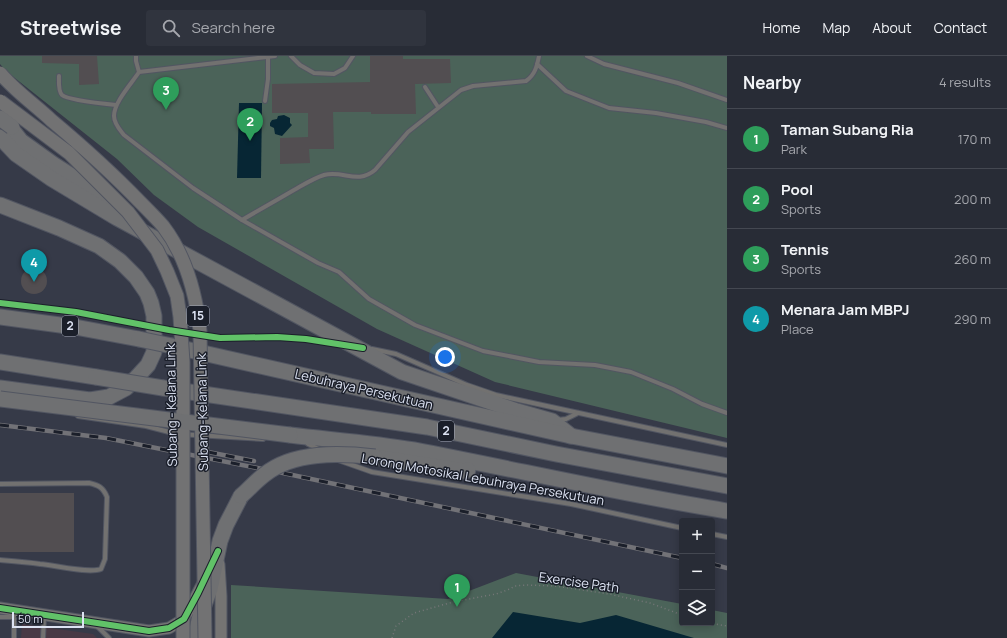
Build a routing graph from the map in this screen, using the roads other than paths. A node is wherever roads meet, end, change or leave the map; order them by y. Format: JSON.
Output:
{"nodes":[{"id":1,"x":136,"y":56,"type":"edge"},
{"id":2,"x":275,"y":56,"type":"edge"},
{"id":3,"x":290,"y":56,"type":"edge"},
{"id":4,"x":353,"y":56,"type":"edge"},
{"id":5,"x":539,"y":56,"type":"edge"},
{"id":6,"x":587,"y":56,"type":"edge"},
{"id":7,"x":268,"y":58,"type":"junction"},
{"id":8,"x":537,"y":64,"type":"junction"},
{"id":9,"x":139,"y":72,"type":"junction"},
{"id":10,"x":0,"y":73,"type":"edge"},
{"id":11,"x":59,"y":76,"type":"dead end"},
{"id":12,"x":426,"y":87,"type":"dead end"},
{"id":13,"x":727,"y":100,"type":"edge"},
{"id":14,"x":0,"y":101,"type":"edge"},
{"id":15,"x":265,"y":101,"type":"dead end"},
{"id":16,"x":116,"y":105,"type":"junction"},
{"id":17,"x":438,"y":107,"type":"junction"},
{"id":18,"x":0,"y":113,"type":"edge"},
{"id":19,"x":0,"y":118,"type":"edge"},
{"id":20,"x":727,"y":128,"type":"edge"},
{"id":21,"x":0,"y":137,"type":"edge"},
{"id":22,"x":99,"y":182,"type":"junction"},
{"id":23,"x":0,"y":205,"type":"edge"},
{"id":24,"x":117,"y":218,"type":"junction"},
{"id":25,"x":242,"y":220,"type":"junction"},
{"id":26,"x":0,"y":303,"type":"edge"},
{"id":27,"x":0,"y":316,"type":"edge"},
{"id":28,"x":140,"y":332,"type":"junction"},
{"id":29,"x":306,"y":339,"type":"dead end"},
{"id":30,"x":364,"y":348,"type":"dead end"},
{"id":31,"x":0,"y":362,"type":"edge"},
{"id":32,"x":0,"y":387,"type":"edge"},
{"id":33,"x":57,"y":395,"type":"junction"},
{"id":34,"x":0,"y":399,"type":"edge"},
{"id":35,"x":38,"y":411,"type":"dead end"},
{"id":36,"x":578,"y":413,"type":"junction"},
{"id":37,"x":727,"y":413,"type":"edge"},
{"id":38,"x":75,"y":416,"type":"dead end"},
{"id":39,"x":552,"y":421,"type":"junction"},
{"id":40,"x":571,"y":436,"type":"junction"},
{"id":41,"x":269,"y":439,"type":"dead end"},
{"id":42,"x":304,"y":443,"type":"dead end"},
{"id":43,"x":727,"y":445,"type":"edge"},
{"id":44,"x":491,"y":466,"type":"junction"},
{"id":45,"x":727,"y":466,"type":"edge"},
{"id":46,"x":0,"y":484,"type":"edge"},
{"id":47,"x":727,"y":486,"type":"edge"},
{"id":48,"x":727,"y":511,"type":"edge"},
{"id":49,"x":679,"y":527,"type":"edge"},
{"id":50,"x":715,"y":535,"type":"edge"},
{"id":51,"x":727,"y":537,"type":"edge"},
{"id":52,"x":218,"y":551,"type":"junction"},
{"id":53,"x":0,"y":560,"type":"edge"},
{"id":54,"x":0,"y":608,"type":"edge"},
{"id":55,"x":14,"y":613,"type":"junction"},
{"id":56,"x":44,"y":614,"type":"junction"},
{"id":57,"x":0,"y":616,"type":"edge"},
{"id":58,"x":93,"y":622,"type":"junction"},
{"id":59,"x":14,"y":638,"type":"edge"},
{"id":60,"x":44,"y":638,"type":"edge"},
{"id":61,"x":109,"y":638,"type":"edge"},
{"id":62,"x":183,"y":638,"type":"edge"},
{"id":63,"x":195,"y":638,"type":"edge"},
{"id":64,"x":205,"y":638,"type":"edge"},
{"id":65,"x":221,"y":638,"type":"edge"}],
"edges":[{"from":1,"to":9,"type":"lane"},
{"from":2,"to":7,"type":"lane"},
{"from":3,"to":4,"type":"lane"},
{"from":5,"to":8,"type":"lane"},
{"from":6,"to":13,"type":"lane"},
{"from":7,"to":9,"type":"lane"},
{"from":7,"to":15,"type":"lane"},
{"from":8,"to":17,"type":"lane"},
{"from":8,"to":20,"type":"lane"},
{"from":9,"to":16,"type":"lane"},
{"from":10,"to":64,"type":"main road","name":"Subang-Kelana Link","number":"15","bridge":true},
{"from":11,"to":16,"type":"lane"},
{"from":12,"to":17,"type":"lane"},
{"from":14,"to":22,"type":"main road","name":"Subang - Kelana Link","number":"15","bridge":true},
{"from":16,"to":25,"type":"lane"},
{"from":17,"to":25,"type":"lane"},
{"from":18,"to":24,"type":"highway"},
{"from":19,"to":22,"type":"highway","bridge":true},
{"from":21,"to":24,"type":"highway"},
{"from":22,"to":62,"type":"main road","name":"Subang - Kelana Link","number":"15","bridge":true},
{"from":23,"to":33,"type":"highway"},
{"from":24,"to":39,"type":"highway"},
{"from":25,"to":37,"type":"lane"},
{"from":26,"to":28,"type":"lane"},
{"from":27,"to":28,"type":"highway","name":"Lebuhraya Persekutuan","number":"2"},
{"from":28,"to":29,"type":"lane","bridge":true},
{"from":28,"to":40,"type":"highway","name":"Lebuhraya Persekutuan","number":"2","bridge":true},
{"from":30,"to":36,"type":"lane"},
{"from":31,"to":47,"type":"highway","name":"Lebuhraya Persekutuan","number":"2","bridge":true},
{"from":32,"to":33,"type":"highway"},
{"from":33,"to":35,"type":"lane"},
{"from":34,"to":44,"type":"highway","bridge":true},
{"from":36,"to":39,"type":"lane"},
{"from":36,"to":43,"type":"lane"},
{"from":38,"to":41,"type":"lane"},
{"from":39,"to":40,"type":"highway"},
{"from":40,"to":45,"type":"highway","name":"Lebuhraya Persekutuan","number":"2"},
{"from":42,"to":49,"type":"lane","name":"Lorong Motosikal Lebuhraya Persekutuan"},
{"from":44,"to":48,"type":"highway"},
{"from":44,"to":52,"type":"highway","bridge":true},
{"from":46,"to":53,"type":"lane"},
{"from":50,"to":51,"type":"lane"},
{"from":52,"to":58,"type":"street"},
{"from":52,"to":63,"type":"highway"},
{"from":52,"to":65,"type":"street"},
{"from":54,"to":55,"type":"street"},
{"from":55,"to":56,"type":"street"},
{"from":55,"to":57,"type":"lane"},
{"from":55,"to":59,"type":"lane"},
{"from":56,"to":58,"type":"street"},
{"from":56,"to":60,"type":"lane"},
{"from":58,"to":61,"type":"lane"}]}
